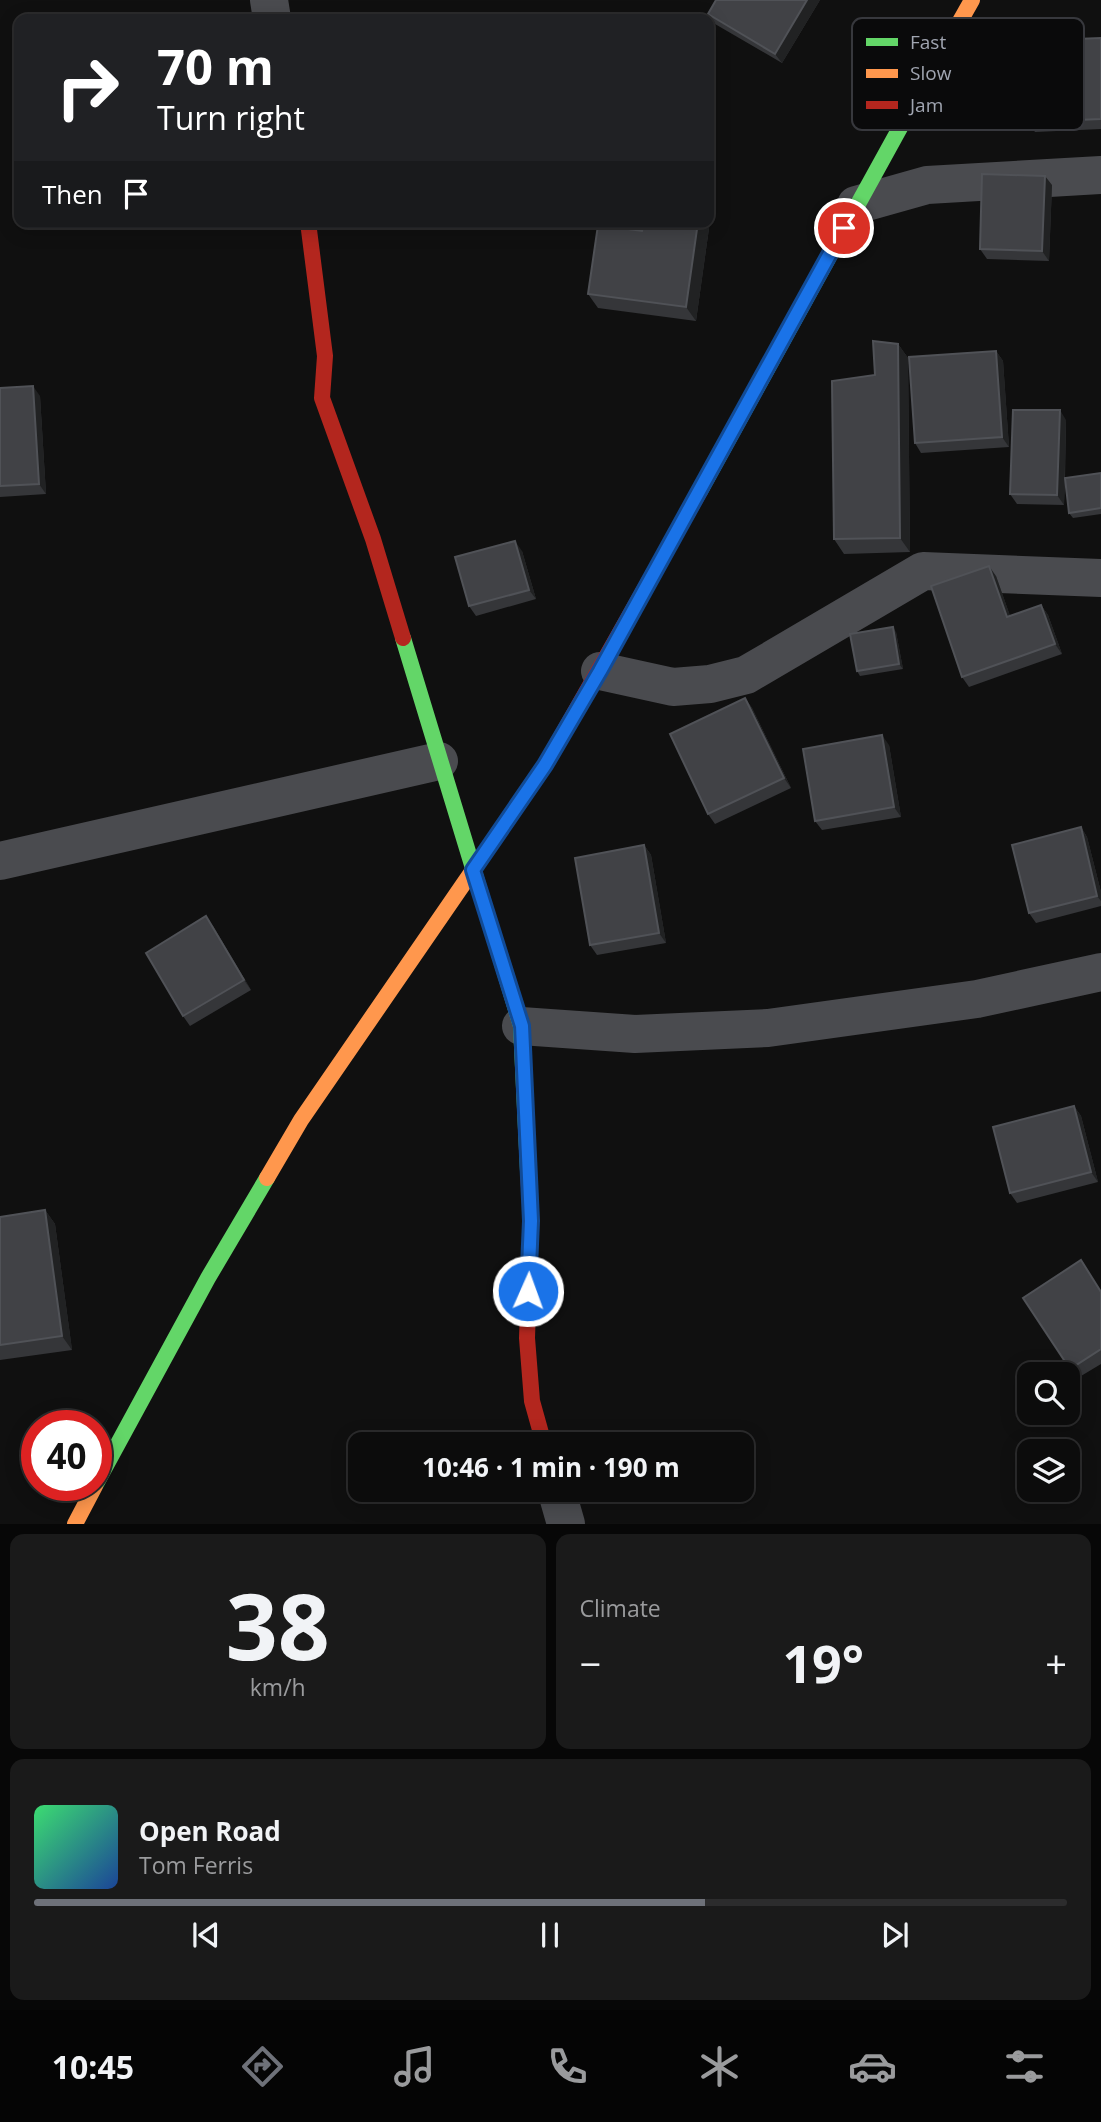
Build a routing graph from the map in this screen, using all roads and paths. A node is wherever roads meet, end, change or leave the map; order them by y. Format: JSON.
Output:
{"nodes":[{"id":1,"x":972,"y":0,"type":"edge"},
{"id":2,"x":962,"y":18,"type":"edge"},
{"id":3,"x":898,"y":130,"type":"edge"},
{"id":4,"x":1101,"y":175,"type":"edge"},
{"id":5,"x":856,"y":205,"type":"junction"},
{"id":6,"x":309,"y":228,"type":"edge"},
{"id":7,"x":1101,"y":578,"type":"edge"},
{"id":8,"x":600,"y":671,"type":"junction"},
{"id":9,"x":439,"y":761,"type":"junction"},
{"id":10,"x":0,"y":861,"type":"edge"},
{"id":11,"x":473,"y":870,"type":"junction"},
{"id":12,"x":1101,"y":972,"type":"edge"},
{"id":13,"x":522,"y":1026,"type":"junction"},
{"id":14,"x":541,"y":1432,"type":"edge"},
{"id":15,"x":112,"y":1455,"type":"edge"},
{"id":16,"x":87,"y":1501,"type":"edge"},
{"id":17,"x":560,"y":1502,"type":"edge"},
{"id":18,"x":75,"y":1524,"type":"edge"},
{"id":19,"x":566,"y":1524,"type":"edge"}],
"edges":[{"from":1,"to":2,"type":"street"},
{"from":3,"to":5,"type":"street"},
{"from":4,"to":5,"type":"street"},
{"from":5,"to":8,"type":"street"},
{"from":6,"to":9,"type":"street"},
{"from":7,"to":8,"type":"street"},
{"from":8,"to":11,"type":"street"},
{"from":9,"to":10,"type":"street"},
{"from":9,"to":11,"type":"street"},
{"from":11,"to":13,"type":"street"},
{"from":11,"to":15,"type":"street"},
{"from":12,"to":13,"type":"street"},
{"from":13,"to":14,"type":"street"},
{"from":16,"to":18,"type":"street"},
{"from":17,"to":19,"type":"street"}]}
